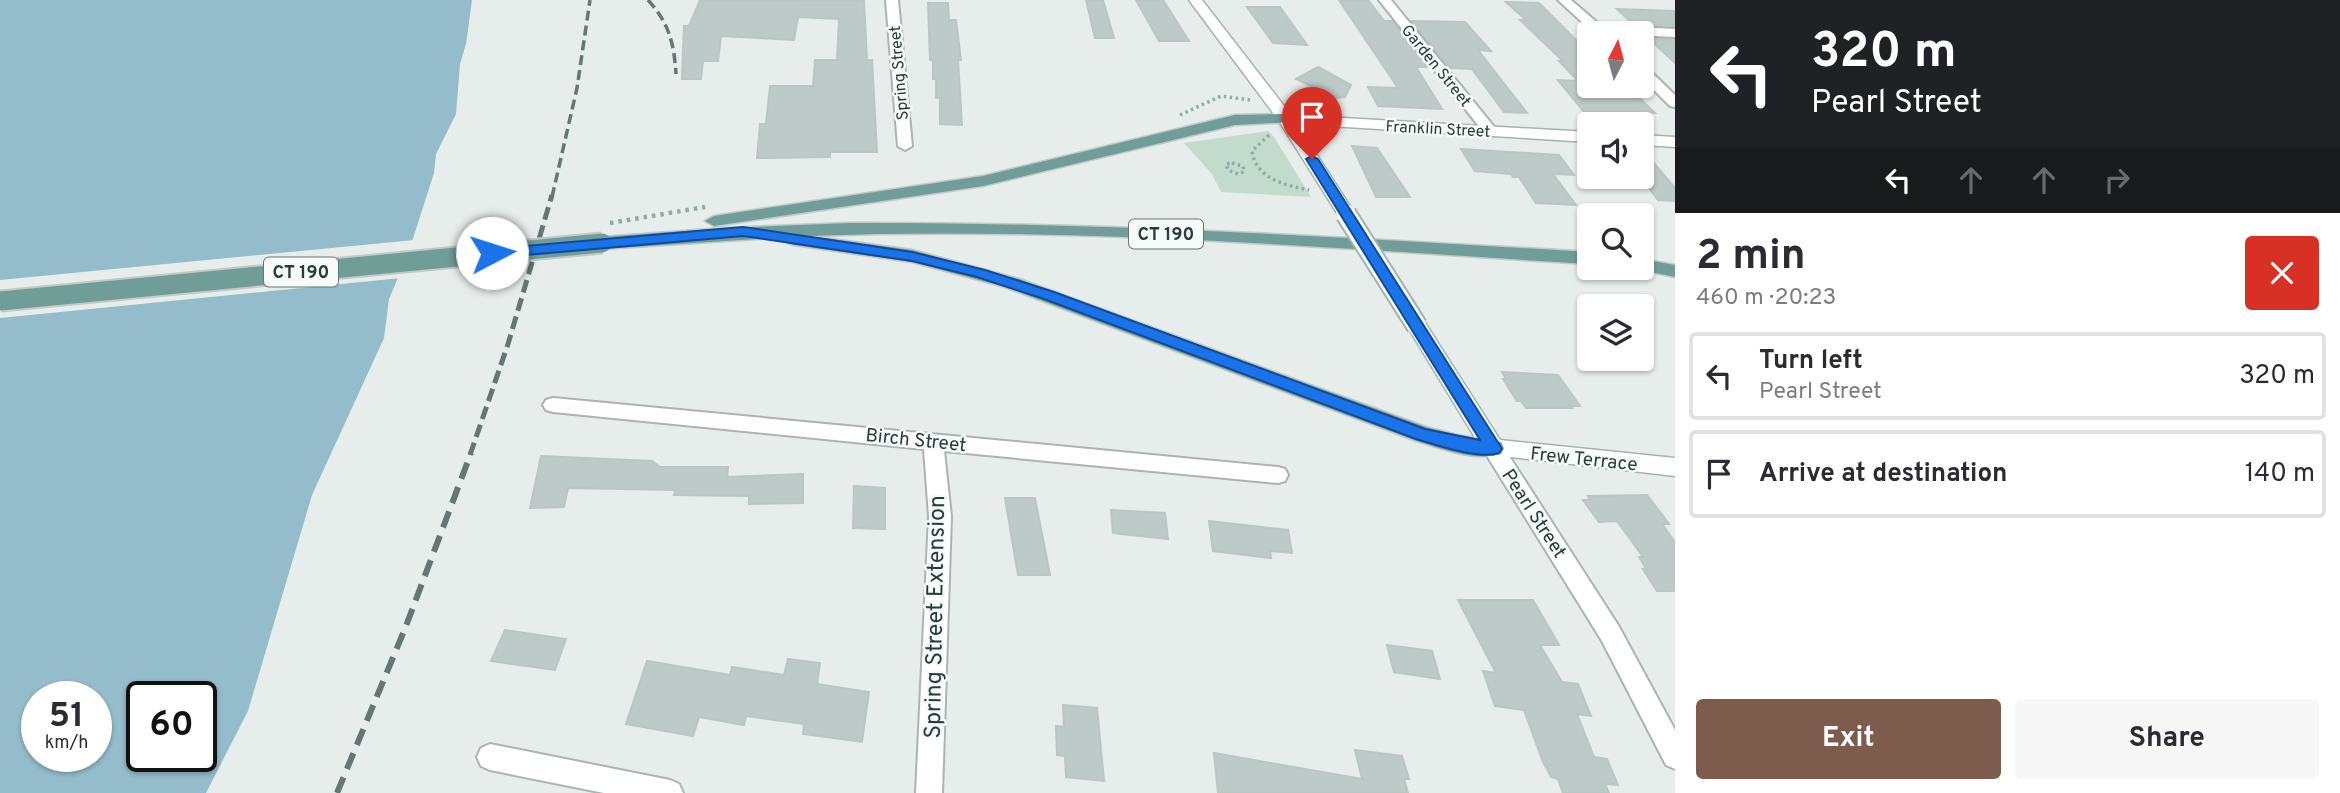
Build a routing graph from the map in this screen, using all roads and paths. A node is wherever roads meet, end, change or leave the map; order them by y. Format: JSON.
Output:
{"nodes":[{"id":1,"x":892,"y":0,"type":"edge"},
{"id":2,"x":1195,"y":0,"type":"edge"},
{"id":3,"x":1385,"y":0,"type":"edge"},
{"id":4,"x":1564,"y":0,"type":"edge"},
{"id":5,"x":1587,"y":21,"type":"edge"},
{"id":6,"x":1654,"y":32,"type":"edge"},
{"id":7,"x":1675,"y":33,"type":"edge"},
{"id":8,"x":1654,"y":83,"type":"edge"},
{"id":9,"x":1253,"y":101,"type":"dead end"},
{"id":10,"x":1675,"y":103,"type":"edge"},
{"id":11,"x":1175,"y":117,"type":"dead end"},
{"id":12,"x":1286,"y":119,"type":"junction"},
{"id":13,"x":1490,"y":131,"type":"junction"},
{"id":14,"x":1275,"y":134,"type":"dead end"},
{"id":15,"x":1577,"y":136,"type":"edge"},
{"id":16,"x":1654,"y":141,"type":"edge"},
{"id":17,"x":1675,"y":142,"type":"edge"},
{"id":18,"x":905,"y":146,"type":"dead end"},
{"id":19,"x":1232,"y":163,"type":"joint"},
{"id":20,"x":1309,"y":191,"type":"dead end"},
{"id":21,"x":716,"y":206,"type":"dead end"},
{"id":22,"x":602,"y":223,"type":"dead end"},
{"id":23,"x":743,"y":232,"type":"junction"},
{"id":24,"x":621,"y":241,"type":"junction"},
{"id":25,"x":1577,"y":257,"type":"edge"},
{"id":26,"x":1654,"y":260,"type":"edge"},
{"id":27,"x":1675,"y":261,"type":"edge"},
{"id":28,"x":1654,"y":267,"type":"edge"},
{"id":29,"x":1675,"y":271,"type":"edge"},
{"id":30,"x":0,"y":301,"type":"edge"},
{"id":31,"x":553,"y":405,"type":"dead end"},
{"id":32,"x":933,"y":441,"type":"junction"},
{"id":33,"x":1493,"y":449,"type":"junction"},
{"id":34,"x":1675,"y":467,"type":"edge"},
{"id":35,"x":1278,"y":475,"type":"dead end"},
{"id":36,"x":1675,"y":756,"type":"edge"},
{"id":37,"x":490,"y":757,"type":"dead end"},
{"id":38,"x":670,"y":793,"type":"edge"},
{"id":39,"x":929,"y":793,"type":"edge"}],
"edges":[{"from":1,"to":18,"type":"street","name":"Spring Street"},
{"from":2,"to":12,"type":"street","name":"Pearl Street"},
{"from":3,"to":13,"type":"street","name":"Garden Street"},
{"from":4,"to":5,"type":"street"},
{"from":6,"to":7,"type":"street"},
{"from":8,"to":10,"type":"street"},
{"from":9,"to":11,"type":"path"},
{"from":12,"to":13,"type":"street","name":"Franklin Street"},
{"from":12,"to":24,"type":"main road"},
{"from":12,"to":33,"type":"street","name":"Pearl Street","bridge":true},
{"from":13,"to":15,"type":"street","name":"Franklin Street"},
{"from":14,"to":20,"type":"path"},
{"from":16,"to":17,"type":"street"},
{"from":19,"to":19,"type":"path"},
{"from":21,"to":22,"type":"path"},
{"from":23,"to":24,"type":"main road","number":"CT 190"},
{"from":23,"to":25,"type":"main road","number":"CT 190"},
{"from":23,"to":33,"type":"main road"},
{"from":24,"to":30,"type":"main road","number":"CT 190","bridge":true},
{"from":26,"to":27,"type":"main road"},
{"from":28,"to":29,"type":"main road"},
{"from":31,"to":32,"type":"street","name":"Birch Street"},
{"from":32,"to":35,"type":"street","name":"Birch Street"},
{"from":32,"to":39,"type":"street","name":"Spring Street Extension"},
{"from":33,"to":34,"type":"street","name":"Frew Terrace"},
{"from":33,"to":36,"type":"street","name":"Pearl Street"},
{"from":37,"to":38,"type":"street"}]}
